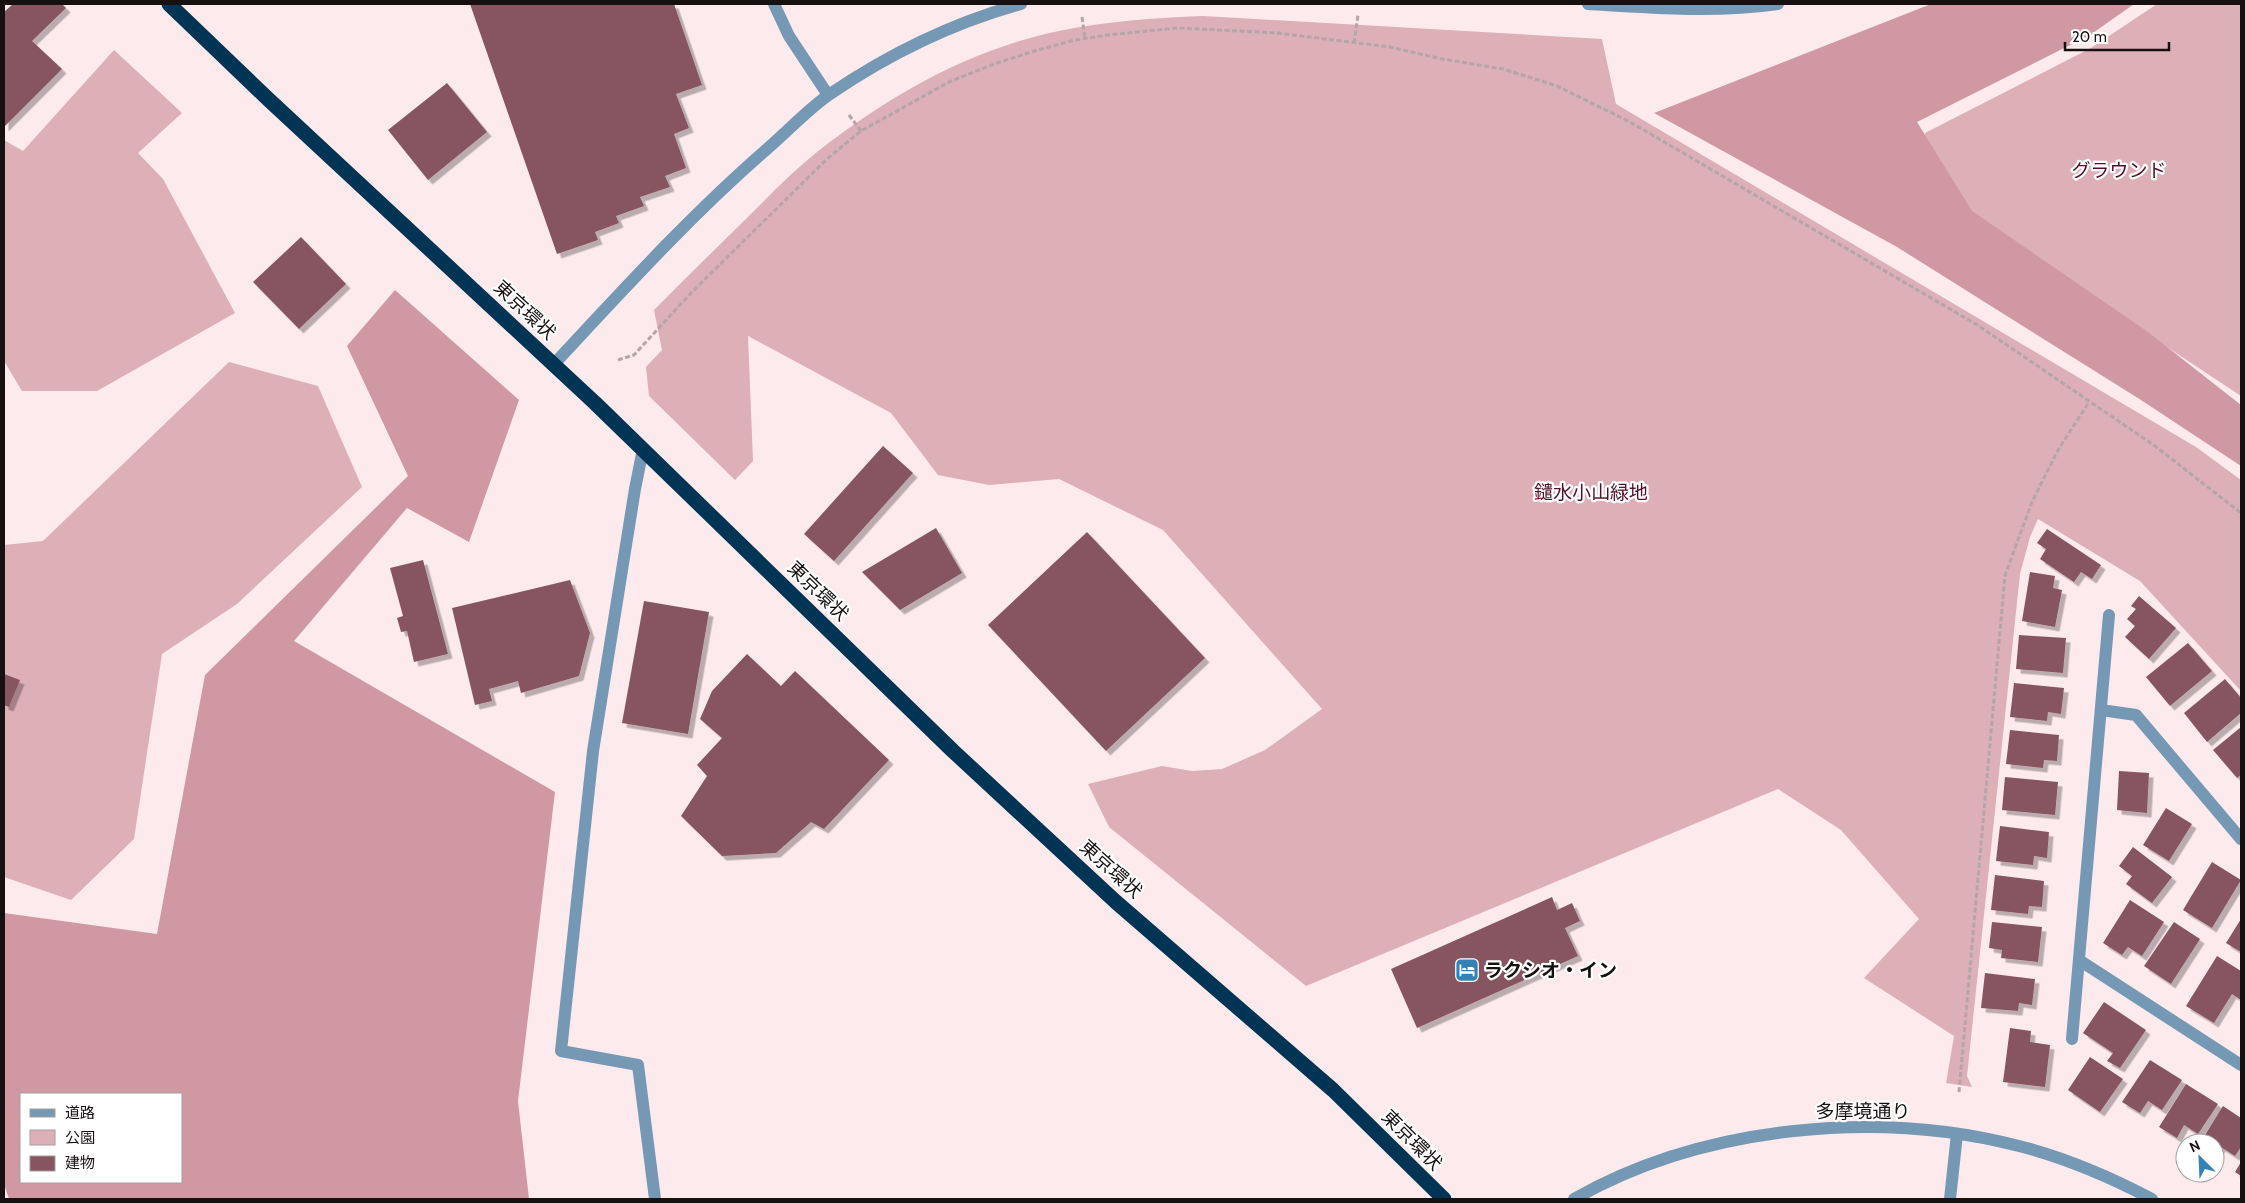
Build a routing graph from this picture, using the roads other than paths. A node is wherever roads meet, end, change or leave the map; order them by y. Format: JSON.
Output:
{"nodes":[{"id":1,"x":169,"y":4,"type":"edge"},
{"id":2,"x":774,"y":4,"type":"edge"},
{"id":3,"x":1021,"y":4,"type":"edge"},
{"id":4,"x":1588,"y":4,"type":"edge"},
{"id":5,"x":1778,"y":4,"type":"edge"},
{"id":6,"x":828,"y":95,"type":"junction"},
{"id":7,"x":554,"y":364,"type":"junction"},
{"id":8,"x":643,"y":449,"type":"junction"},
{"id":9,"x":2109,"y":615,"type":"dead end"},
{"id":10,"x":2101,"y":710,"type":"junction"},
{"id":11,"x":2241,"y":839,"type":"edge"},
{"id":12,"x":2079,"y":960,"type":"junction"},
{"id":13,"x":2072,"y":1039,"type":"dead end"},
{"id":14,"x":2241,"y":1065,"type":"edge"},
{"id":15,"x":1957,"y":1134,"type":"junction"},
{"id":16,"x":655,"y":1199,"type":"edge"},
{"id":17,"x":1444,"y":1199,"type":"edge"},
{"id":18,"x":1574,"y":1199,"type":"edge"},
{"id":19,"x":1950,"y":1199,"type":"edge"},
{"id":20,"x":2152,"y":1199,"type":"edge"}],
"edges":[{"from":1,"to":7,"type":"highway","name":"東京環状"},
{"from":2,"to":6,"type":"street"},
{"from":3,"to":6,"type":"street"},
{"from":4,"to":5,"type":"street"},
{"from":6,"to":7,"type":"street"},
{"from":7,"to":8,"type":"highway","name":"東京環状"},
{"from":8,"to":16,"type":"street"},
{"from":8,"to":17,"type":"highway","name":"東京環状"},
{"from":9,"to":10,"type":"street"},
{"from":10,"to":11,"type":"street"},
{"from":10,"to":12,"type":"street"},
{"from":12,"to":13,"type":"street"},
{"from":12,"to":14,"type":"street"},
{"from":15,"to":18,"type":"street","name":"多摩境通り"},
{"from":15,"to":19,"type":"street"},
{"from":15,"to":20,"type":"street","name":"多摩境通り"}]}
